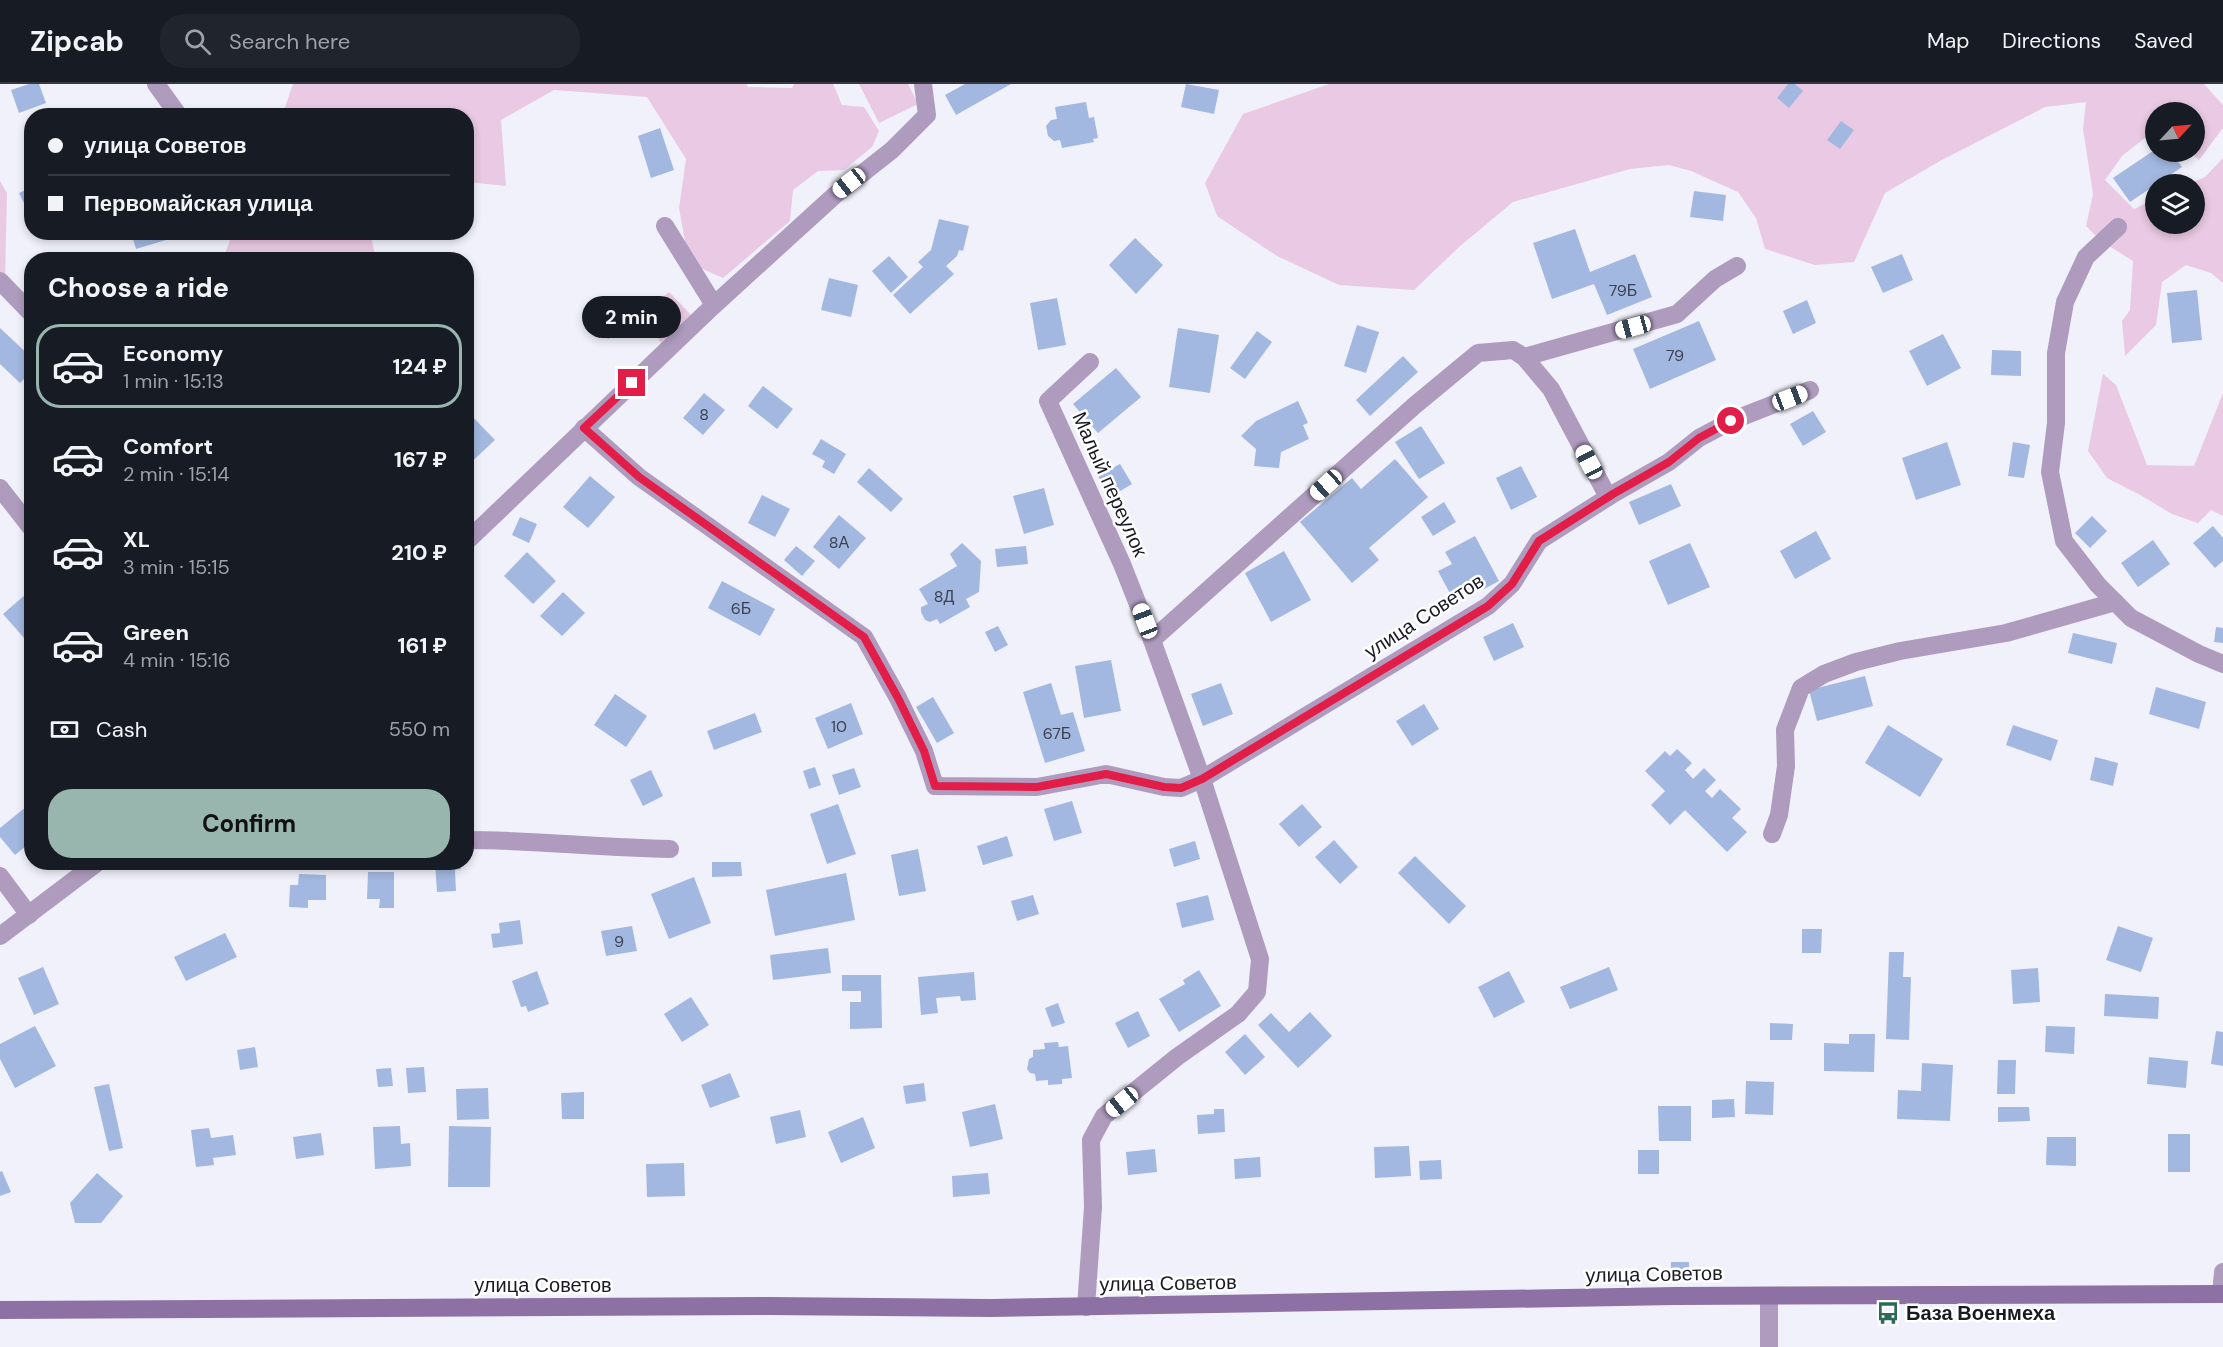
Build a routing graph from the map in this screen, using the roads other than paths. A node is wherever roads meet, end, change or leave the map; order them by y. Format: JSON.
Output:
{"nodes":[{"id":1,"x":156,"y":84,"type":"edge"},
{"id":2,"x":923,"y":84,"type":"edge"},
{"id":3,"x":173,"y":108,"type":"edge"},
{"id":4,"x":665,"y":226,"type":"dead end"},
{"id":5,"x":2118,"y":227,"type":"dead end"},
{"id":6,"x":1737,"y":266,"type":"dead end"},
{"id":7,"x":0,"y":281,"type":"edge"},
{"id":8,"x":714,"y":305,"type":"junction"},
{"id":9,"x":24,"y":306,"type":"edge"},
{"id":10,"x":1524,"y":357,"type":"junction"},
{"id":11,"x":1090,"y":362,"type":"dead end"},
{"id":12,"x":1810,"y":390,"type":"dead end"},
{"id":13,"x":584,"y":428,"type":"junction"},
{"id":14,"x":0,"y":488,"type":"edge"},
{"id":15,"x":1608,"y":497,"type":"junction"},
{"id":16,"x":24,"y":519,"type":"edge"},
{"id":17,"x":474,"y":534,"type":"edge"},
{"id":18,"x":2115,"y":602,"type":"junction"},
{"id":19,"x":1152,"y":640,"type":"junction"},
{"id":20,"x":2223,"y":664,"type":"edge"},
{"id":21,"x":1202,"y":779,"type":"junction"},
{"id":22,"x":1772,"y":834,"type":"dead end"},
{"id":23,"x":474,"y":840,"type":"edge"},
{"id":24,"x":670,"y":849,"type":"dead end"},
{"id":25,"x":88,"y":870,"type":"edge"},
{"id":26,"x":0,"y":876,"type":"edge"},
{"id":27,"x":29,"y":915,"type":"junction"},
{"id":28,"x":0,"y":936,"type":"edge"},
{"id":29,"x":2223,"y":1272,"type":"edge"},
{"id":30,"x":2222,"y":1294,"type":"edge"},
{"id":31,"x":1769,"y":1296,"type":"junction"},
{"id":32,"x":1086,"y":1306,"type":"junction"},
{"id":33,"x":0,"y":1310,"type":"edge"},
{"id":34,"x":1769,"y":1347,"type":"edge"}],
"edges":[{"from":1,"to":3,"type":"street"},
{"from":2,"to":8,"type":"street"},
{"from":4,"to":8,"type":"street"},
{"from":5,"to":18,"type":"street"},
{"from":6,"to":10,"type":"street"},
{"from":7,"to":9,"type":"street"},
{"from":8,"to":13,"type":"street"},
{"from":10,"to":15,"type":"street"},
{"from":10,"to":19,"type":"street"},
{"from":11,"to":19,"type":"street","name":"Малый переулок"},
{"from":12,"to":15,"type":"street","name":"улица Советов"},
{"from":13,"to":17,"type":"street"},
{"from":13,"to":21,"type":"street","name":"улица Советов"},
{"from":14,"to":16,"type":"street"},
{"from":15,"to":21,"type":"street","name":"улица Советов"},
{"from":18,"to":20,"type":"street"},
{"from":18,"to":22,"type":"street"},
{"from":19,"to":21,"type":"street","name":"улица Советов"},
{"from":21,"to":32,"type":"street","name":"улица Советов"},
{"from":23,"to":24,"type":"street"},
{"from":25,"to":27,"type":"street"},
{"from":26,"to":27,"type":"street"},
{"from":27,"to":28,"type":"street"},
{"from":29,"to":30,"type":"street"},
{"from":30,"to":31,"type":"main road","name":"улица Советов"},
{"from":31,"to":32,"type":"main road","name":"улица Советов"},
{"from":31,"to":34,"type":"street"},
{"from":32,"to":33,"type":"main road","name":"улица Советов"}]}
